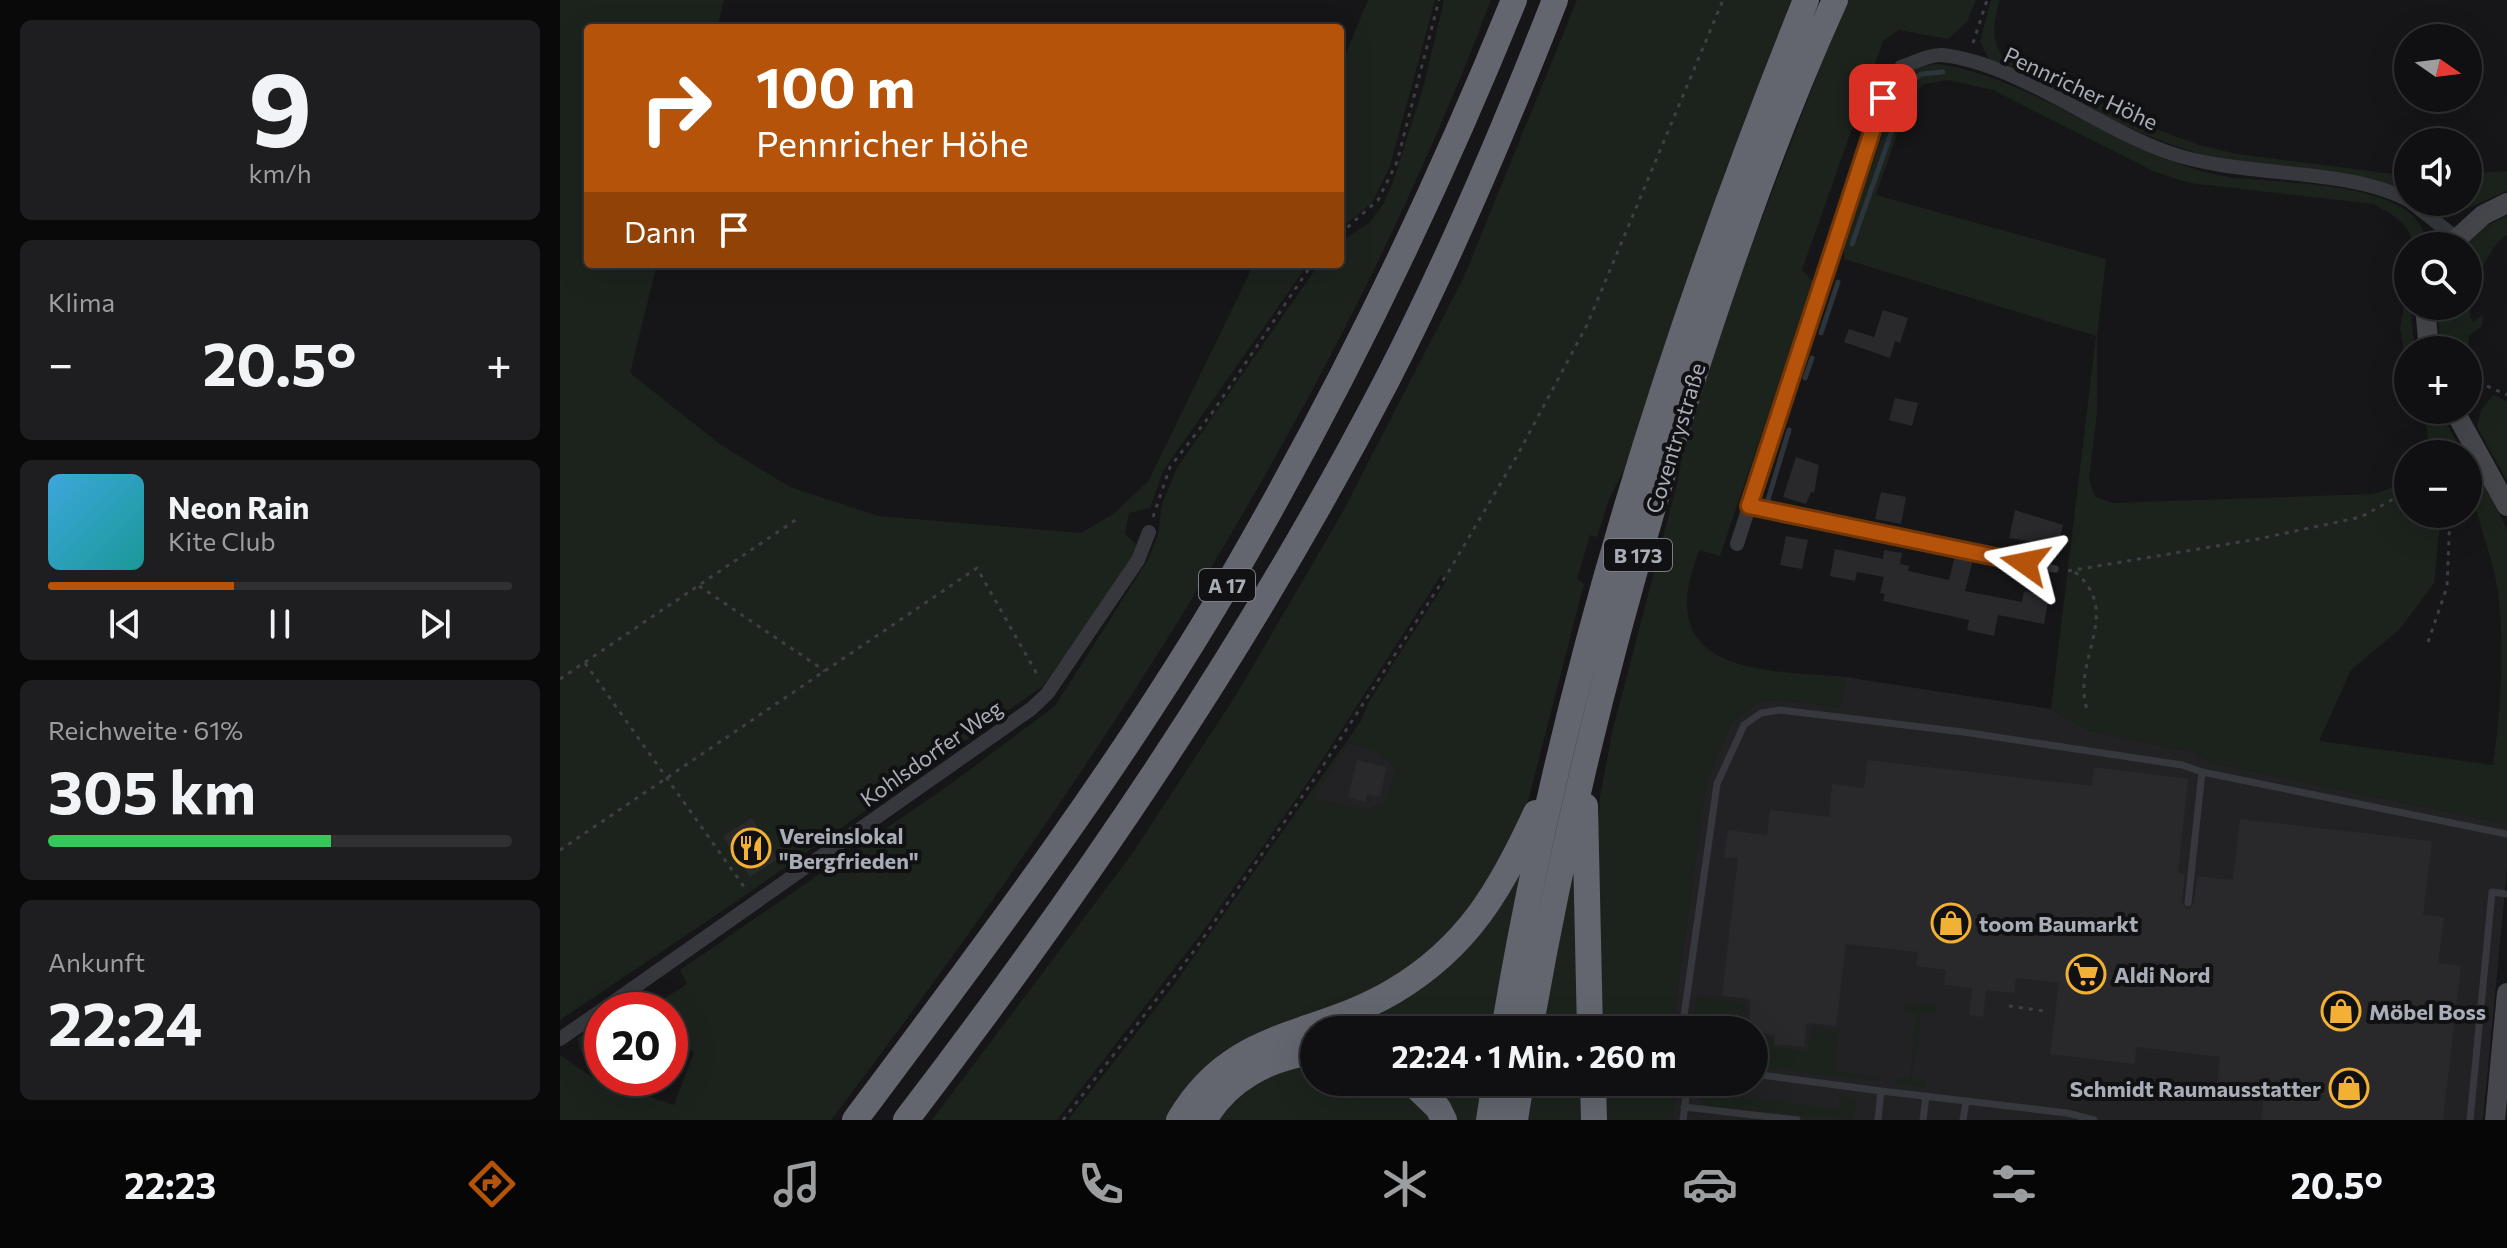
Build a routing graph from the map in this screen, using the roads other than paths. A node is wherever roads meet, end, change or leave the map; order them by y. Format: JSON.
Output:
{"nodes":[{"id":1,"x":1514,"y":0,"type":"edge"},
{"id":2,"x":1555,"y":0,"type":"edge"},
{"id":3,"x":1806,"y":0,"type":"edge"},
{"id":4,"x":1835,"y":0,"type":"edge"},
{"id":5,"x":2394,"y":195,"type":"edge"},
{"id":6,"x":2507,"y":203,"type":"edge"},
{"id":7,"x":2425,"y":216,"type":"edge"},
{"id":8,"x":2442,"y":232,"type":"edge"},
{"id":9,"x":2463,"y":232,"type":"edge"},
{"id":10,"x":2462,"y":424,"type":"edge"},
{"id":11,"x":1749,"y":506,"type":"junction"},
{"id":12,"x":2507,"y":506,"type":"edge"},
{"id":13,"x":1149,"y":532,"type":"road end"},
{"id":14,"x":1737,"y":544,"type":"dead end"},
{"id":15,"x":2055,"y":569,"type":"road end"},
{"id":16,"x":1586,"y":754,"type":"junction"},
{"id":17,"x":1558,"y":766,"type":"junction"},
{"id":18,"x":2202,"y":772,"type":"junction"},
{"id":19,"x":2507,"y":834,"type":"edge"},
{"id":20,"x":2507,"y":894,"type":"edge"},
{"id":21,"x":2188,"y":903,"type":"dead end"},
{"id":22,"x":628,"y":992,"type":"edge"},
{"id":23,"x":2507,"y":993,"type":"edge"},
{"id":24,"x":1507,"y":1016,"type":"edge"},
{"id":25,"x":1533,"y":1016,"type":"edge"},
{"id":26,"x":1589,"y":1016,"type":"edge"},
{"id":27,"x":1684,"y":1016,"type":"edge"},
{"id":28,"x":584,"y":1022,"type":"edge"},
{"id":29,"x":560,"y":1039,"type":"edge"},
{"id":30,"x":1300,"y":1054,"type":"edge"},
{"id":31,"x":1768,"y":1076,"type":"edge"},
{"id":32,"x":1881,"y":1091,"type":"junction"},
{"id":33,"x":1426,"y":1096,"type":"edge"},
{"id":34,"x":1493,"y":1096,"type":"edge"},
{"id":35,"x":1519,"y":1096,"type":"edge"},
{"id":36,"x":1593,"y":1096,"type":"edge"},
{"id":37,"x":1686,"y":1096,"type":"edge"},
{"id":38,"x":1926,"y":1096,"type":"junction"},
{"id":39,"x":1966,"y":1101,"type":"junction"},
{"id":40,"x":1684,"y":1107,"type":"junction"},
{"id":41,"x":855,"y":1120,"type":"edge"},
{"id":42,"x":906,"y":1120,"type":"edge"},
{"id":43,"x":1179,"y":1120,"type":"edge"},
{"id":44,"x":1204,"y":1120,"type":"edge"},
{"id":45,"x":1444,"y":1120,"type":"edge"},
{"id":46,"x":1489,"y":1120,"type":"edge"},
{"id":47,"x":1515,"y":1120,"type":"edge"},
{"id":48,"x":1594,"y":1120,"type":"edge"},
{"id":49,"x":1683,"y":1120,"type":"edge"},
{"id":50,"x":1797,"y":1120,"type":"edge"},
{"id":51,"x":1878,"y":1120,"type":"edge"},
{"id":52,"x":1923,"y":1120,"type":"edge"},
{"id":53,"x":1963,"y":1120,"type":"edge"},
{"id":54,"x":2094,"y":1120,"type":"edge"},
{"id":55,"x":2470,"y":1120,"type":"edge"},
{"id":56,"x":2495,"y":1120,"type":"edge"}],
"edges":[{"from":1,"to":41,"type":"highway","number":"A 17"},
{"from":2,"to":42,"type":"highway","number":"A 17"},
{"from":3,"to":17,"type":"highway","number":"B 173"},
{"from":4,"to":16,"type":"highway","name":"Coventrystraße","number":"B 173"},
{"from":5,"to":11,"type":"street","name":"Pennricher Höhe"},
{"from":6,"to":9,"type":"street"},
{"from":7,"to":8,"type":"street","name":"Pennricher Höhe"},
{"from":10,"to":12,"type":"street"},
{"from":11,"to":14,"type":"street","name":"Pennricher Höhe"},
{"from":11,"to":15,"type":"lane"},
{"from":13,"to":22,"type":"street","name":"Kohlsdorfer Weg"},
{"from":16,"to":25,"type":"highway","name":"Coventrystraße","number":"B 173"},
{"from":16,"to":26,"type":"highway"},
{"from":17,"to":24,"type":"highway","number":"B 173"},
{"from":17,"to":43,"type":"highway"},
{"from":18,"to":19,"type":"lane"},
{"from":18,"to":21,"type":"lane"},
{"from":18,"to":27,"type":"lane"},
{"from":20,"to":55,"type":"lane"},
{"from":23,"to":56,"type":"street"},
{"from":28,"to":29,"type":"street","name":"Kohlsdorfer Weg"},
{"from":30,"to":44,"type":"highway"},
{"from":31,"to":32,"type":"lane"},
{"from":32,"to":38,"type":"lane"},
{"from":32,"to":51,"type":"lane"},
{"from":33,"to":45,"type":"highway"},
{"from":34,"to":46,"type":"highway"},
{"from":35,"to":47,"type":"highway"},
{"from":36,"to":48,"type":"highway"},
{"from":37,"to":40,"type":"lane"},
{"from":38,"to":39,"type":"lane"},
{"from":38,"to":52,"type":"lane"},
{"from":39,"to":53,"type":"lane"},
{"from":39,"to":54,"type":"lane"},
{"from":40,"to":49,"type":"lane"},
{"from":40,"to":50,"type":"lane"}]}
